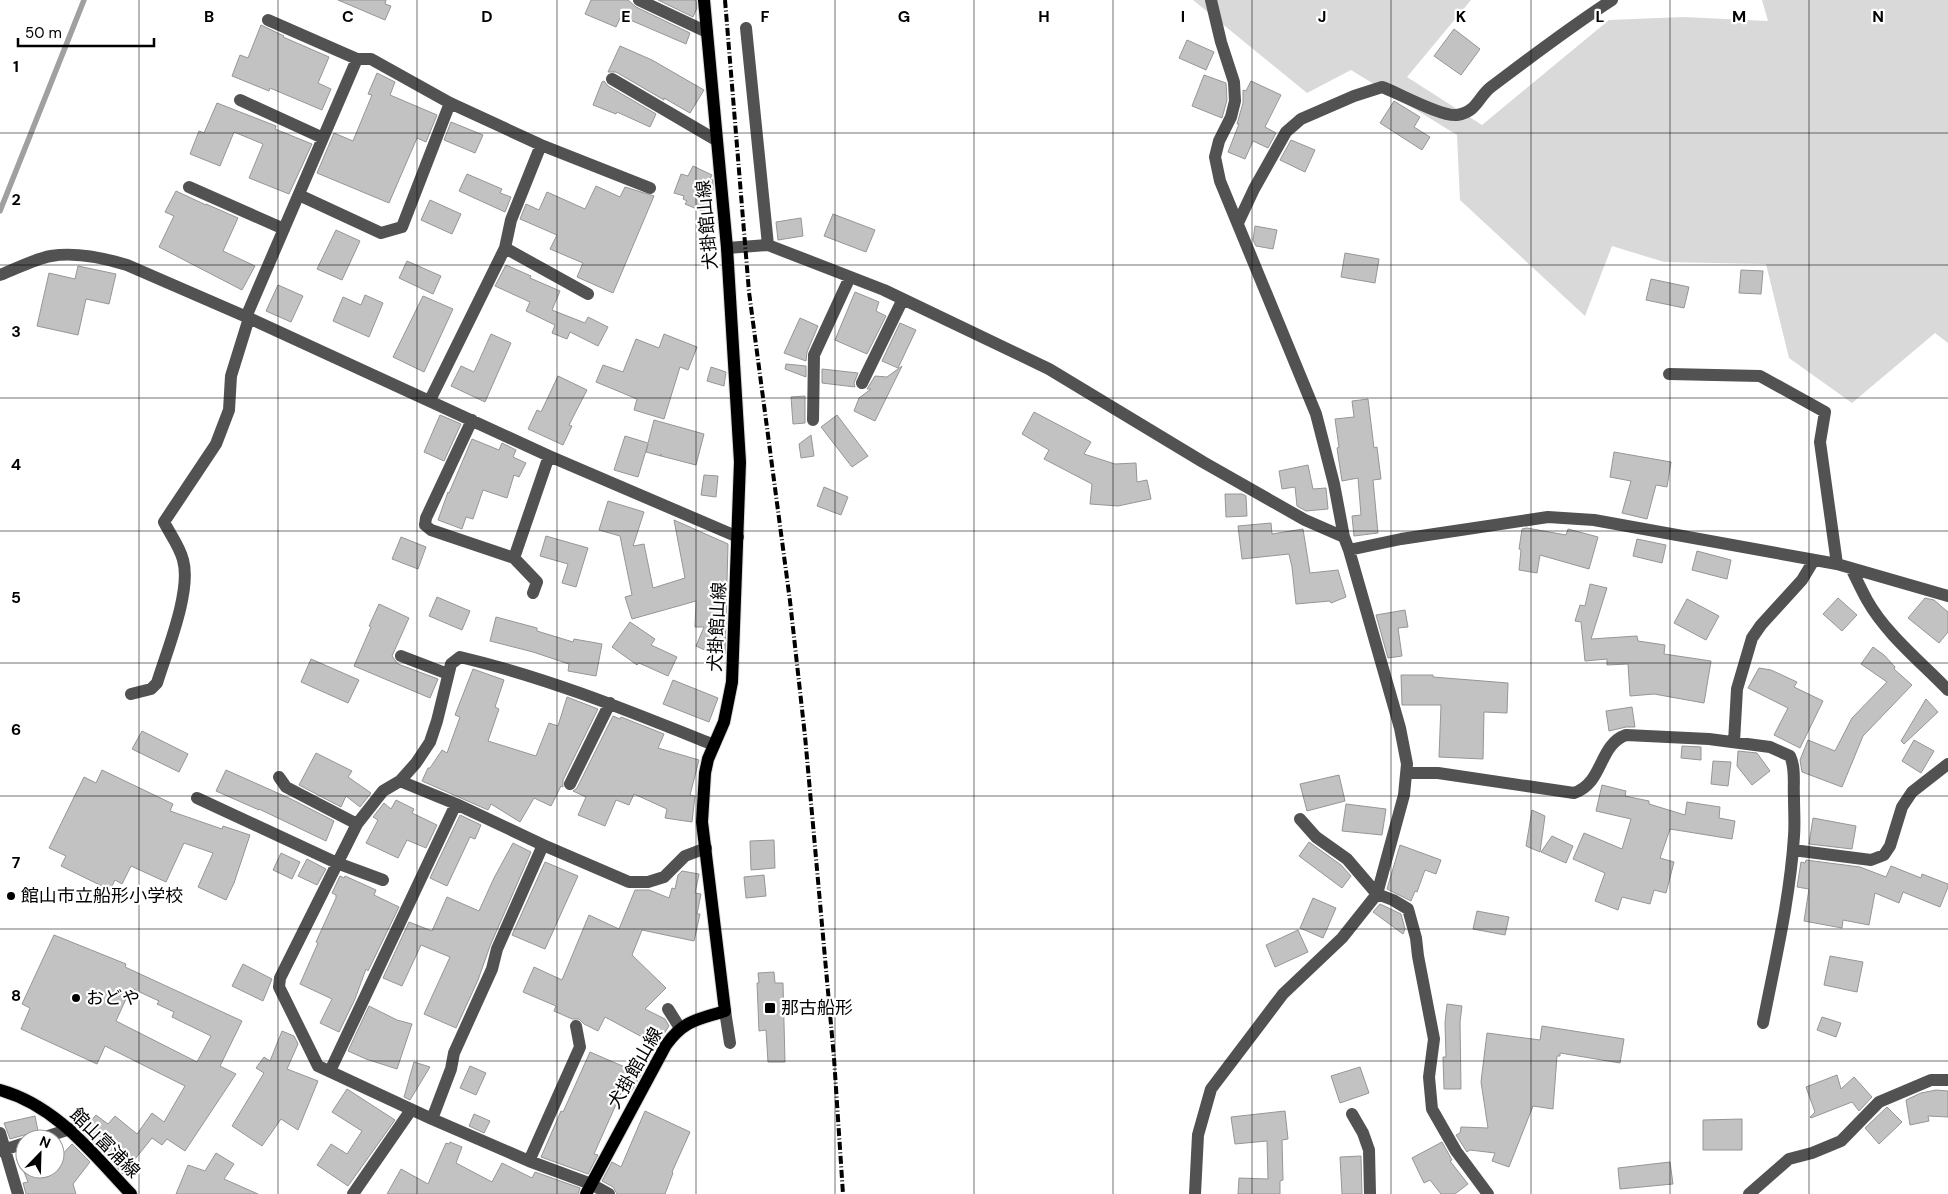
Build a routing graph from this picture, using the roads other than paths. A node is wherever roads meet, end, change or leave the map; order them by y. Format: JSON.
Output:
{"nodes":[{"id":1,"x":640,"y":0,"type":"edge"},
{"id":2,"x":704,"y":0,"type":"edge"},
{"id":3,"x":1211,"y":0,"type":"edge"},
{"id":4,"x":1612,"y":0,"type":"edge"},
{"id":5,"x":268,"y":20,"type":"dead end"},
{"id":6,"x":746,"y":28,"type":"dead end"},
{"id":7,"x":707,"y":32,"type":"junction"},
{"id":8,"x":357,"y":59,"type":"junction"},
{"id":9,"x":612,"y":79,"type":"dead end"},
{"id":10,"x":240,"y":100,"type":"dead end"},
{"id":11,"x":450,"y":103,"type":"junction"},
{"id":12,"x":324,"y":138,"type":"junction"},
{"id":13,"x":716,"y":140,"type":"junction"},
{"id":14,"x":541,"y":145,"type":"junction"},
{"id":15,"x":189,"y":187,"type":"dead end"},
{"id":16,"x":650,"y":188,"type":"dead end"},
{"id":17,"x":299,"y":195,"type":"junction"},
{"id":18,"x":1238,"y":223,"type":"junction"},
{"id":19,"x":284,"y":229,"type":"junction"},
{"id":20,"x":768,"y":245,"type":"junction"},
{"id":21,"x":505,"y":248,"type":"junction"},
{"id":22,"x":728,"y":248,"type":"junction"},
{"id":23,"x":0,"y":275,"type":"edge"},
{"id":24,"x":850,"y":277,"type":"junction"},
{"id":25,"x":588,"y":294,"type":"dead end"},
{"id":26,"x":904,"y":299,"type":"junction"},
{"id":27,"x":248,"y":317,"type":"junction"},
{"id":28,"x":1669,"y":374,"type":"dead end"},
{"id":29,"x":862,"y":383,"type":"dead end"},
{"id":30,"x":430,"y":400,"type":"junction"},
{"id":31,"x":472,"y":420,"type":"junction"},
{"id":32,"x":813,"y":420,"type":"dead end"},
{"id":33,"x":549,"y":456,"type":"junction"},
{"id":34,"x":738,"y":537,"type":"junction"},
{"id":35,"x":1344,"y":537,"type":"junction"},
{"id":36,"x":1349,"y":550,"type":"junction"},
{"id":37,"x":514,"y":558,"type":"junction"},
{"id":38,"x":1814,"y":560,"type":"junction"},
{"id":39,"x":1837,"y":564,"type":"junction"},
{"id":40,"x":1851,"y":568,"type":"junction"},
{"id":41,"x":533,"y":593,"type":"dead end"},
{"id":42,"x":1948,"y":596,"type":"edge"},
{"id":43,"x":400,"y":656,"type":"dead end"},
{"id":44,"x":448,"y":674,"type":"junction"},
{"id":45,"x":1948,"y":690,"type":"edge"},
{"id":46,"x":131,"y":694,"type":"dead end"},
{"id":47,"x":610,"y":703,"type":"junction"},
{"id":48,"x":1734,"y":742,"type":"junction"},
{"id":49,"x":714,"y":745,"type":"junction"},
{"id":50,"x":1948,"y":764,"type":"edge"},
{"id":51,"x":1407,"y":773,"type":"junction"},
{"id":52,"x":279,"y":777,"type":"dead end"},
{"id":53,"x":400,"y":781,"type":"junction"},
{"id":54,"x":570,"y":784,"type":"dead end"},
{"id":55,"x":197,"y":798,"type":"dead end"},
{"id":56,"x":456,"y":804,"type":"junction"},
{"id":57,"x":1300,"y":819,"type":"dead end"},
{"id":58,"x":357,"y":824,"type":"junction"},
{"id":59,"x":543,"y":845,"type":"junction"},
{"id":60,"x":706,"y":848,"type":"junction"},
{"id":61,"x":1793,"y":850,"type":"junction"},
{"id":62,"x":338,"y":863,"type":"junction"},
{"id":63,"x":383,"y":880,"type":"dead end"},
{"id":64,"x":1377,"y":894,"type":"junction"},
{"id":65,"x":668,"y":1009,"type":"dead end"},
{"id":66,"x":725,"y":1011,"type":"junction"},
{"id":67,"x":1763,"y":1023,"type":"dead end"},
{"id":68,"x":576,"y":1026,"type":"dead end"},
{"id":69,"x":680,"y":1028,"type":"junction"},
{"id":70,"x":730,"y":1043,"type":"dead end"},
{"id":71,"x":330,"y":1071,"type":"junction"},
{"id":72,"x":1948,"y":1080,"type":"edge"},
{"id":73,"x":0,"y":1090,"type":"edge"},
{"id":74,"x":411,"y":1110,"type":"junction"},
{"id":75,"x":1352,"y":1114,"type":"dead end"},
{"id":76,"x":432,"y":1119,"type":"junction"},
{"id":77,"x":70,"y":1129,"type":"junction"},
{"id":78,"x":65,"y":1131,"type":"edge"},
{"id":79,"x":0,"y":1133,"type":"edge"},
{"id":80,"x":15,"y":1146,"type":"edge"},
{"id":81,"x":2,"y":1150,"type":"edge"},
{"id":82,"x":529,"y":1161,"type":"junction"},
{"id":83,"x":588,"y":1189,"type":"edge"},
{"id":84,"x":18,"y":1194,"type":"edge"},
{"id":85,"x":131,"y":1194,"type":"edge"},
{"id":86,"x":353,"y":1194,"type":"edge"},
{"id":87,"x":609,"y":1194,"type":"edge"},
{"id":88,"x":1195,"y":1194,"type":"edge"},
{"id":89,"x":1370,"y":1194,"type":"edge"},
{"id":90,"x":1488,"y":1194,"type":"edge"},
{"id":91,"x":1749,"y":1194,"type":"edge"}],
"edges":[{"from":1,"to":7,"type":"street"},
{"from":2,"to":7,"type":"main road","name":"犬掛館山線"},
{"from":3,"to":18,"type":"street"},
{"from":4,"to":18,"type":"street"},
{"from":5,"to":8,"type":"street"},
{"from":6,"to":20,"type":"street"},
{"from":7,"to":13,"type":"main road","name":"犬掛館山線"},
{"from":8,"to":11,"type":"street"},
{"from":8,"to":12,"type":"street"},
{"from":9,"to":13,"type":"street"},
{"from":10,"to":12,"type":"street"},
{"from":11,"to":14,"type":"street"},
{"from":11,"to":17,"type":"street"},
{"from":12,"to":17,"type":"street"},
{"from":13,"to":22,"type":"main road","name":"犬掛館山線"},
{"from":14,"to":16,"type":"street"},
{"from":14,"to":21,"type":"street"},
{"from":15,"to":19,"type":"street"},
{"from":17,"to":19,"type":"street"},
{"from":18,"to":35,"type":"street"},
{"from":19,"to":27,"type":"street"},
{"from":20,"to":22,"type":"street"},
{"from":20,"to":24,"type":"street"},
{"from":21,"to":25,"type":"street"},
{"from":21,"to":30,"type":"street"},
{"from":22,"to":34,"type":"main road","name":"犬掛館山線"},
{"from":23,"to":27,"type":"street"},
{"from":24,"to":26,"type":"street"},
{"from":24,"to":32,"type":"street"},
{"from":26,"to":29,"type":"street"},
{"from":26,"to":35,"type":"street"},
{"from":27,"to":30,"type":"street"},
{"from":27,"to":46,"type":"street"},
{"from":28,"to":39,"type":"street"},
{"from":30,"to":31,"type":"street"},
{"from":31,"to":33,"type":"street"},
{"from":31,"to":37,"type":"street"},
{"from":33,"to":34,"type":"street"},
{"from":33,"to":37,"type":"street"},
{"from":34,"to":49,"type":"main road","name":"犬掛館山線"},
{"from":35,"to":36,"type":"street"},
{"from":36,"to":38,"type":"street"},
{"from":36,"to":51,"type":"street"},
{"from":37,"to":41,"type":"street"},
{"from":38,"to":39,"type":"street"},
{"from":38,"to":48,"type":"street"},
{"from":39,"to":40,"type":"street"},
{"from":40,"to":42,"type":"street"},
{"from":40,"to":45,"type":"street"},
{"from":43,"to":44,"type":"street"},
{"from":44,"to":47,"type":"street"},
{"from":44,"to":53,"type":"street"},
{"from":47,"to":49,"type":"street"},
{"from":47,"to":54,"type":"street"},
{"from":48,"to":51,"type":"street"},
{"from":48,"to":61,"type":"street"},
{"from":49,"to":60,"type":"main road","name":"犬掛館山線"},
{"from":50,"to":61,"type":"street"},
{"from":51,"to":64,"type":"street"},
{"from":52,"to":58,"type":"street"},
{"from":53,"to":56,"type":"street"},
{"from":53,"to":58,"type":"street"},
{"from":55,"to":62,"type":"street"},
{"from":56,"to":59,"type":"street"},
{"from":56,"to":71,"type":"street"},
{"from":57,"to":64,"type":"street"},
{"from":58,"to":62,"type":"street"},
{"from":59,"to":60,"type":"street"},
{"from":59,"to":76,"type":"street"},
{"from":60,"to":66,"type":"main road","name":"犬掛館山線"},
{"from":61,"to":67,"type":"street"},
{"from":62,"to":63,"type":"street"},
{"from":62,"to":71,"type":"street"},
{"from":64,"to":88,"type":"street"},
{"from":64,"to":90,"type":"street"},
{"from":65,"to":69,"type":"street"},
{"from":66,"to":69,"type":"main road","name":"犬掛館山線"},
{"from":66,"to":70,"type":"street"},
{"from":68,"to":82,"type":"street"},
{"from":69,"to":83,"type":"main road","name":"犬掛館山線"},
{"from":71,"to":74,"type":"street"},
{"from":72,"to":91,"type":"street"},
{"from":73,"to":77,"type":"main road","name":"館山富浦線"},
{"from":74,"to":76,"type":"street"},
{"from":74,"to":86,"type":"street"},
{"from":75,"to":89,"type":"street"},
{"from":76,"to":82,"type":"street"},
{"from":77,"to":78,"type":"street"},
{"from":77,"to":85,"type":"main road","name":"館山富浦線"},
{"from":79,"to":81,"type":"street"},
{"from":80,"to":81,"type":"street"},
{"from":81,"to":84,"type":"street"},
{"from":82,"to":83,"type":"street"},
{"from":83,"to":87,"type":"street"}]}
